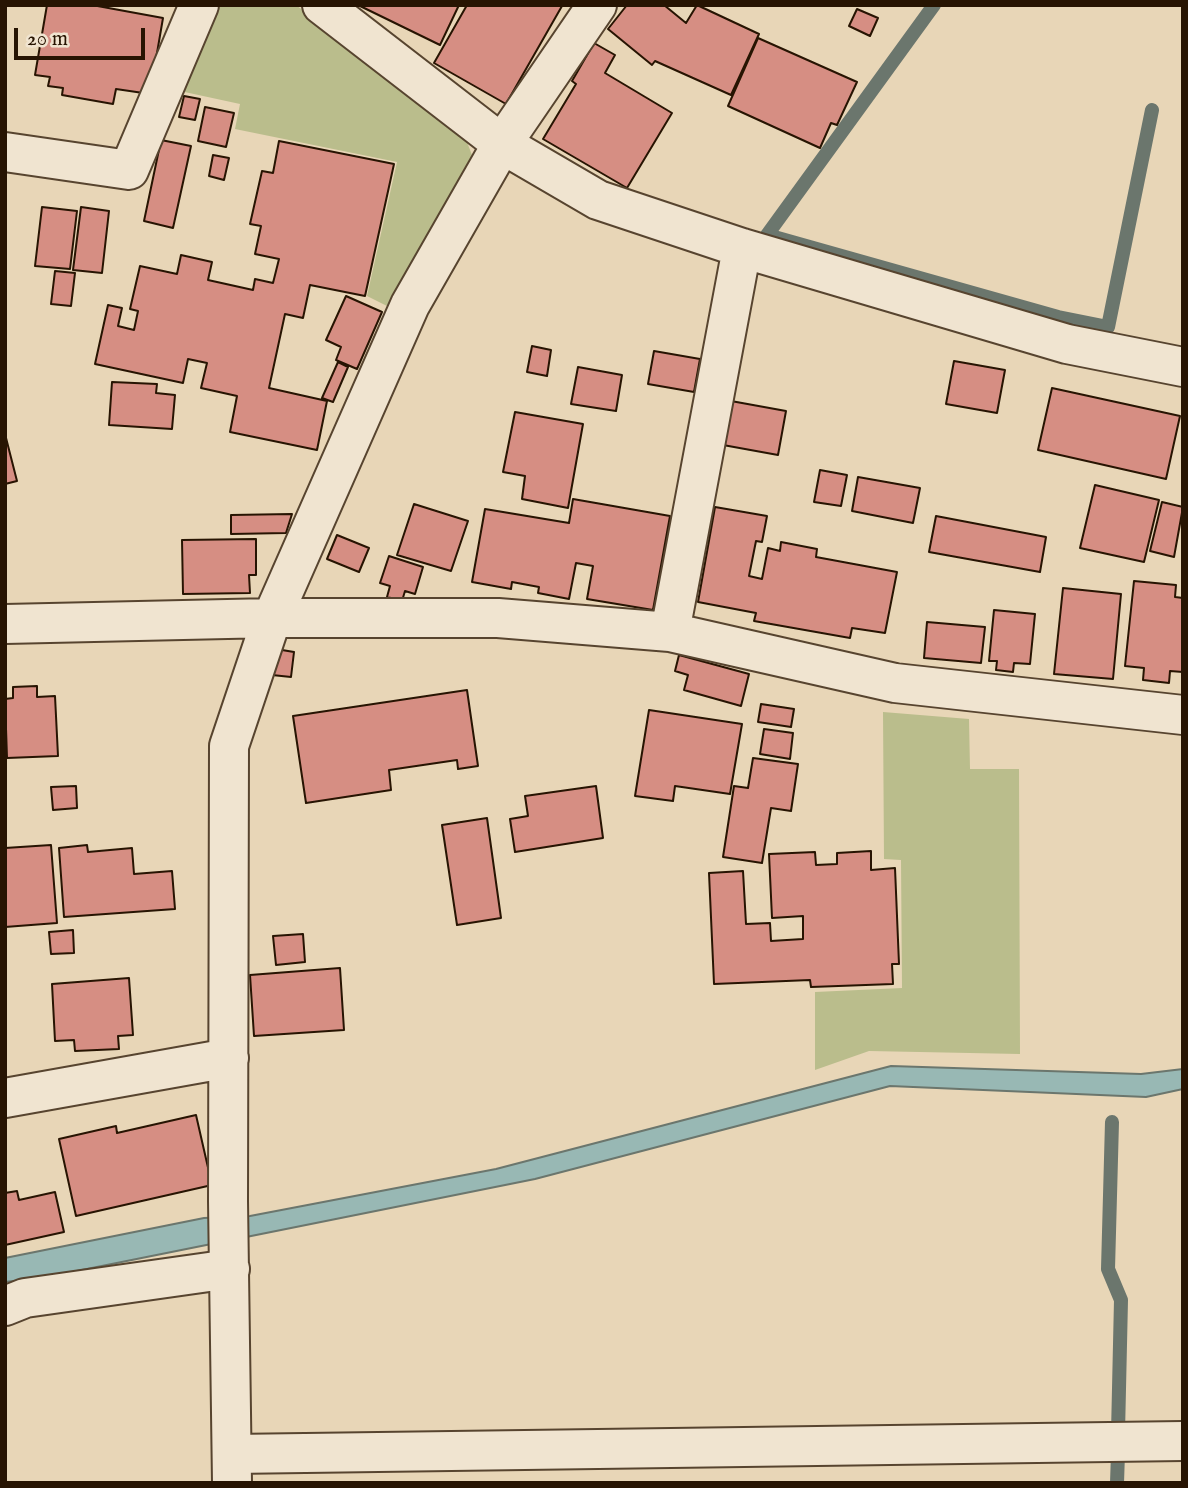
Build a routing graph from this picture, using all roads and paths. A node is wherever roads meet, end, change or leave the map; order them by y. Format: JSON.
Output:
{"nodes":[{"id":1,"x":199,"y":5,"type":"edge"},
{"id":2,"x":322,"y":5,"type":"edge"},
{"id":3,"x":597,"y":5,"type":"edge"},
{"id":4,"x":502,"y":144,"type":"junction"},
{"id":5,"x":5,"y":152,"type":"edge"},
{"id":6,"x":743,"y":248,"type":"junction"},
{"id":7,"x":1183,"y":367,"type":"edge"},
{"id":8,"x":272,"y":618,"type":"junction"},
{"id":9,"x":5,"y":624,"type":"edge"},
{"id":10,"x":670,"y":632,"type":"junction"},
{"id":11,"x":1183,"y":715,"type":"edge"},
{"id":12,"x":229,"y":1058,"type":"junction"},
{"id":13,"x":5,"y":1098,"type":"edge"},
{"id":14,"x":230,"y":1258,"type":"junction"},
{"id":15,"x":5,"y":1306,"type":"edge"},
{"id":16,"x":1183,"y":1441,"type":"edge"},
{"id":17,"x":232,"y":1468,"type":"edge"}],
"edges":[{"from":1,"to":5,"type":"street"},
{"from":2,"to":4,"type":"street"},
{"from":3,"to":4,"type":"street"},
{"from":4,"to":6,"type":"street"},
{"from":4,"to":8,"type":"street"},
{"from":6,"to":7,"type":"street"},
{"from":6,"to":10,"type":"street"},
{"from":8,"to":9,"type":"street"},
{"from":8,"to":10,"type":"street"},
{"from":8,"to":12,"type":"street"},
{"from":10,"to":11,"type":"street"},
{"from":12,"to":13,"type":"street"},
{"from":12,"to":14,"type":"street"},
{"from":14,"to":15,"type":"street"},
{"from":14,"to":17,"type":"street"},
{"from":16,"to":17,"type":"street"}]}
